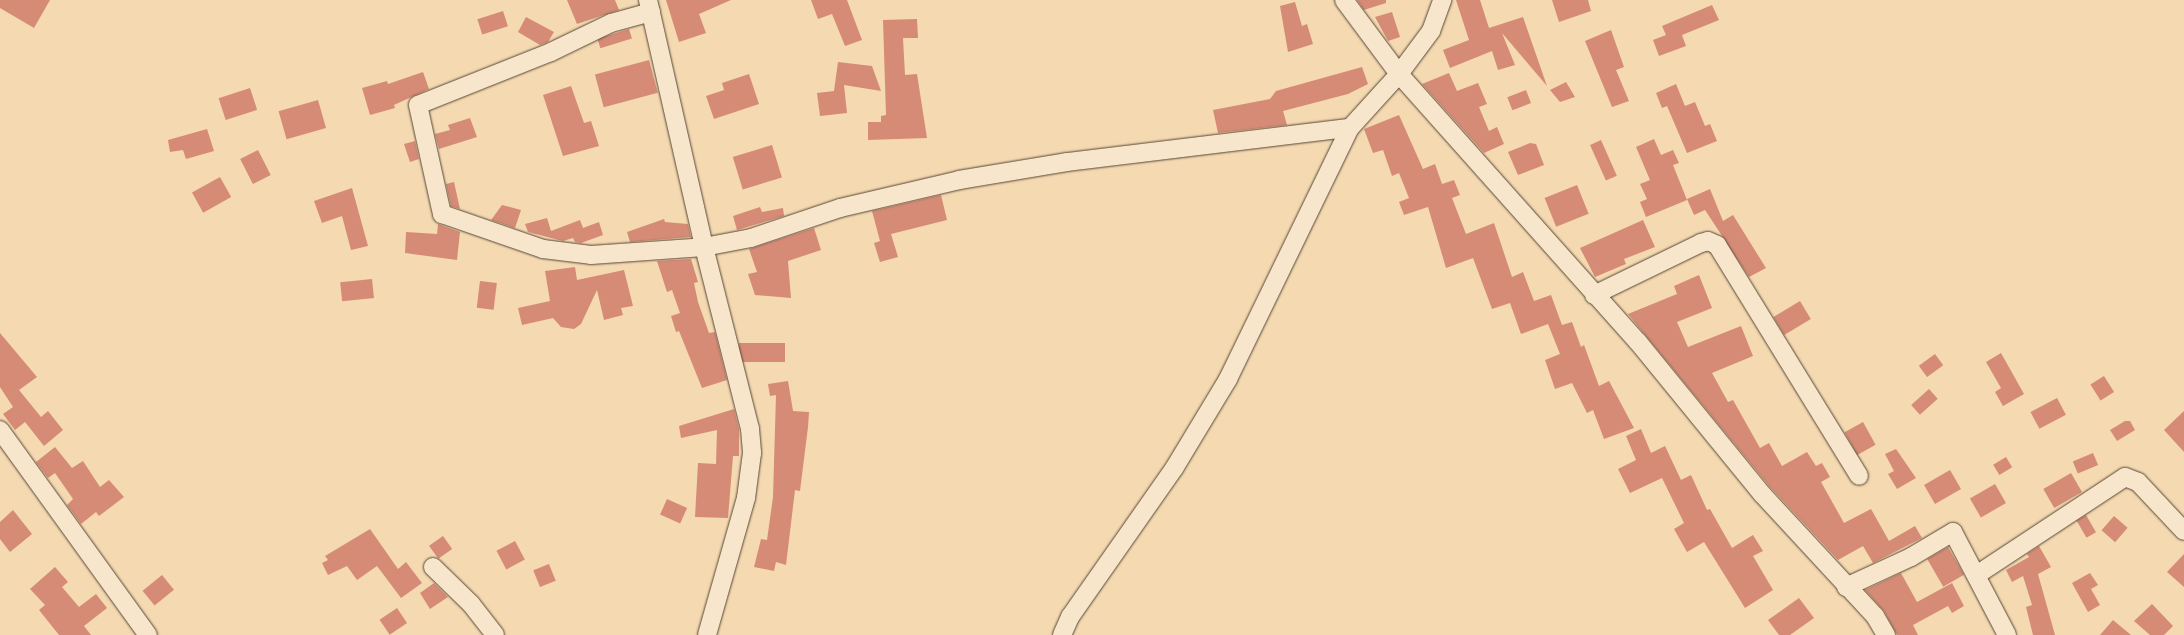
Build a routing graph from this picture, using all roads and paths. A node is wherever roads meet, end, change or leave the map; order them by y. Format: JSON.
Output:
{"nodes":[{"id":1,"x":1344,"y":0,"type":"edge"},
{"id":2,"x":1442,"y":0,"type":"edge"},
{"id":3,"x":650,"y":6,"type":"edge"},
{"id":4,"x":1399,"y":74,"type":"junction"},
{"id":5,"x":1350,"y":128,"type":"junction"},
{"id":6,"x":704,"y":247,"type":"junction"},
{"id":7,"x":1594,"y":294,"type":"junction"},
{"id":8,"x":0,"y":430,"type":"edge"},
{"id":9,"x":1859,"y":476,"type":"dead end"},
{"id":10,"x":2184,"y":531,"type":"edge"},
{"id":11,"x":433,"y":567,"type":"dead end"},
{"id":12,"x":1978,"y":574,"type":"junction"},
{"id":13,"x":1846,"y":587,"type":"junction"},
{"id":14,"x":148,"y":635,"type":"edge"},
{"id":15,"x":495,"y":635,"type":"edge"},
{"id":16,"x":707,"y":635,"type":"edge"},
{"id":17,"x":1062,"y":635,"type":"edge"},
{"id":18,"x":1886,"y":635,"type":"edge"},
{"id":19,"x":2007,"y":635,"type":"edge"}],
"edges":[{"from":1,"to":4,"type":"street"},
{"from":2,"to":4,"type":"street"},
{"from":3,"to":6,"type":"street"},
{"from":3,"to":6,"type":"street"},
{"from":4,"to":5,"type":"street"},
{"from":4,"to":7,"type":"street"},
{"from":5,"to":6,"type":"street"},
{"from":5,"to":17,"type":"street"},
{"from":6,"to":16,"type":"street"},
{"from":7,"to":9,"type":"street"},
{"from":7,"to":13,"type":"street"},
{"from":8,"to":14,"type":"street"},
{"from":10,"to":12,"type":"street"},
{"from":11,"to":15,"type":"street"},
{"from":12,"to":13,"type":"street"},
{"from":12,"to":19,"type":"street"},
{"from":13,"to":18,"type":"street"}]}
